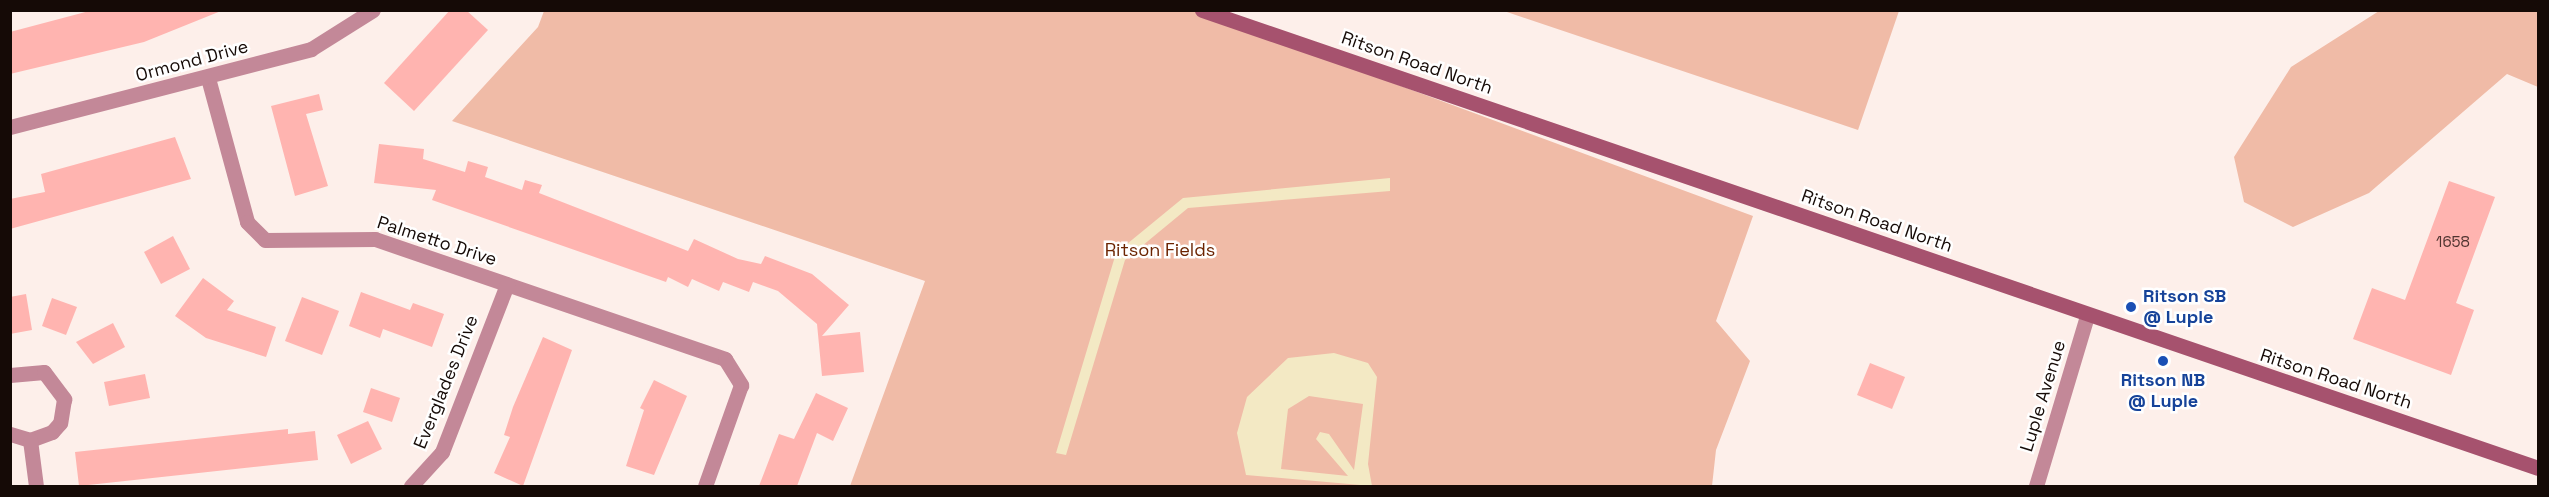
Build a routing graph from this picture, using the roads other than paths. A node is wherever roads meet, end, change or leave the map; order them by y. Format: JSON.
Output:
{"nodes":[{"id":1,"x":373,"y":10,"type":"edge"},
{"id":2,"x":1203,"y":10,"type":"edge"},
{"id":3,"x":208,"y":78,"type":"junction"},
{"id":4,"x":10,"y":127,"type":"edge"},
{"id":5,"x":507,"y":284,"type":"junction"},
{"id":6,"x":2087,"y":316,"type":"junction"},
{"id":7,"x":10,"y":375,"type":"edge"},
{"id":8,"x":10,"y":434,"type":"edge"},
{"id":9,"x":30,"y":440,"type":"junction"},
{"id":10,"x":2538,"y":468,"type":"edge"},
{"id":11,"x":36,"y":486,"type":"edge"},
{"id":12,"x":411,"y":486,"type":"edge"},
{"id":13,"x":705,"y":486,"type":"edge"},
{"id":14,"x":2036,"y":486,"type":"edge"}],
"edges":[{"from":1,"to":3,"type":"street","name":"Ormond Drive"},
{"from":2,"to":6,"type":"main road","name":"Ritson Road North"},
{"from":3,"to":4,"type":"street","name":"Ormond Drive"},
{"from":3,"to":5,"type":"street","name":"Palmetto Drive"},
{"from":5,"to":12,"type":"street","name":"Everglades Drive"},
{"from":5,"to":13,"type":"street","name":"Palmetto Drive"},
{"from":6,"to":10,"type":"main road","name":"Ritson Road North"},
{"from":6,"to":14,"type":"street","name":"Luple Avenue"},
{"from":7,"to":9,"type":"street"},
{"from":8,"to":9,"type":"street"},
{"from":9,"to":11,"type":"street"}]}
